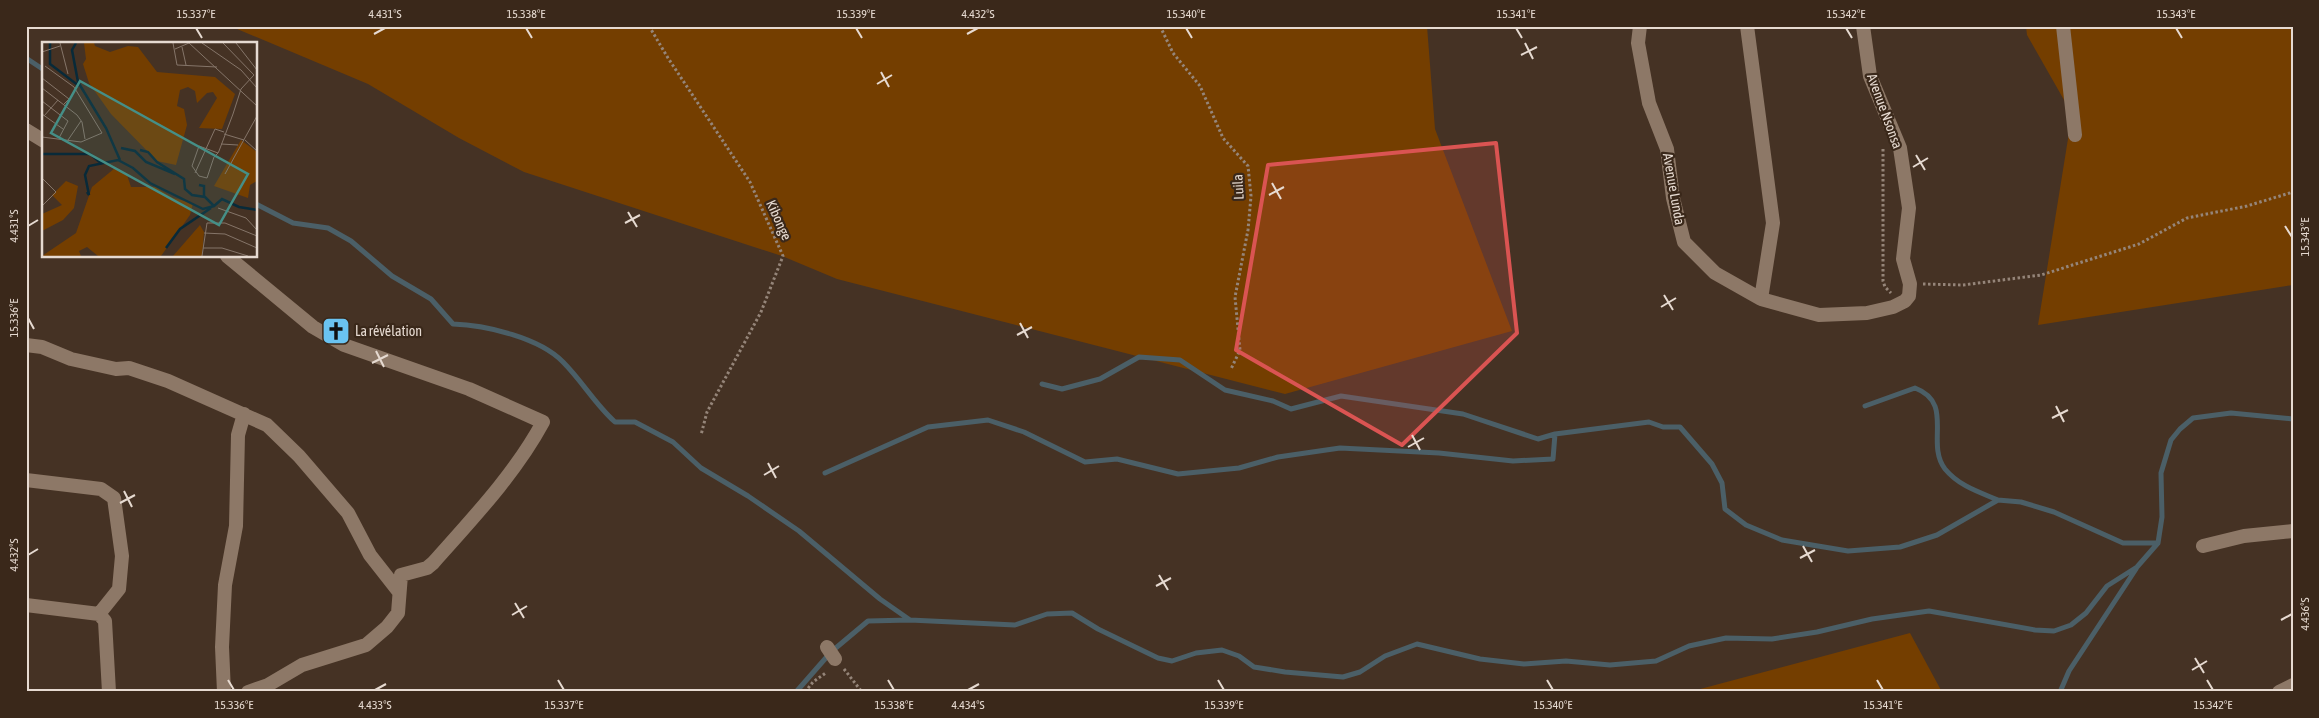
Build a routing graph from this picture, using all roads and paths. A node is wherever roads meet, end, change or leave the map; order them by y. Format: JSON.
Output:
{"nodes":[{"id":1,"x":649,"y":26,"type":"edge"},
{"id":2,"x":1160,"y":26,"type":"edge"},
{"id":3,"x":1640,"y":26,"type":"edge"},
{"id":4,"x":1747,"y":26,"type":"edge"},
{"id":5,"x":1863,"y":26,"type":"edge"},
{"id":6,"x":2063,"y":26,"type":"edge"},
{"id":7,"x":26,"y":130,"type":"edge"},
{"id":8,"x":2075,"y":135,"type":"dead end"},
{"id":9,"x":42,"y":140,"type":"edge"},
{"id":10,"x":1882,"y":147,"type":"dead end"},
{"id":11,"x":2293,"y":192,"type":"edge"},
{"id":12,"x":229,"y":258,"type":"edge"},
{"id":13,"x":1910,"y":284,"type":"junction"},
{"id":14,"x":1761,"y":299,"type":"junction"},
{"id":15,"x":26,"y":345,"type":"edge"},
{"id":16,"x":1231,"y":369,"type":"dead end"},
{"id":17,"x":244,"y":414,"type":"junction"},
{"id":18,"x":701,"y":435,"type":"dead end"},
{"id":19,"x":26,"y":480,"type":"edge"},
{"id":20,"x":2293,"y":531,"type":"edge"},
{"id":21,"x":2203,"y":546,"type":"dead end"},
{"id":22,"x":399,"y":592,"type":"junction"},
{"id":23,"x":26,"y":605,"type":"edge"},
{"id":24,"x":99,"y":614,"type":"junction"},
{"id":25,"x":827,"y":647,"type":"dead end"},
{"id":26,"x":835,"y":659,"type":"junction"},
{"id":27,"x":2293,"y":685,"type":"edge"},
{"id":28,"x":109,"y":692,"type":"edge"},
{"id":29,"x":224,"y":692,"type":"edge"},
{"id":30,"x":248,"y":692,"type":"edge"},
{"id":31,"x":805,"y":692,"type":"edge"},
{"id":32,"x":862,"y":692,"type":"edge"},
{"id":33,"x":2279,"y":692,"type":"edge"}],
"edges":[{"from":1,"to":18,"type":"path","name":"Kibonge"},
{"from":2,"to":16,"type":"path","name":"Luila"},
{"from":3,"to":14,"type":"street","name":"Avenue Lunda"},
{"from":4,"to":14,"type":"street"},
{"from":5,"to":13,"type":"street","name":"Avenue Nsonsa"},
{"from":6,"to":8,"type":"street"},
{"from":7,"to":9,"type":"street"},
{"from":10,"to":13,"type":"path"},
{"from":11,"to":13,"type":"path"},
{"from":12,"to":22,"type":"street"},
{"from":13,"to":14,"type":"street","name":"Avenue Lunda"},
{"from":15,"to":17,"type":"street"},
{"from":17,"to":22,"type":"street"},
{"from":17,"to":29,"type":"street"},
{"from":19,"to":24,"type":"street"},
{"from":20,"to":21,"type":"street"},
{"from":22,"to":30,"type":"street"},
{"from":23,"to":24,"type":"street"},
{"from":24,"to":28,"type":"street"},
{"from":25,"to":26,"type":"street"},
{"from":26,"to":31,"type":"path"},
{"from":26,"to":32,"type":"path"},
{"from":27,"to":33,"type":"street"}]}
